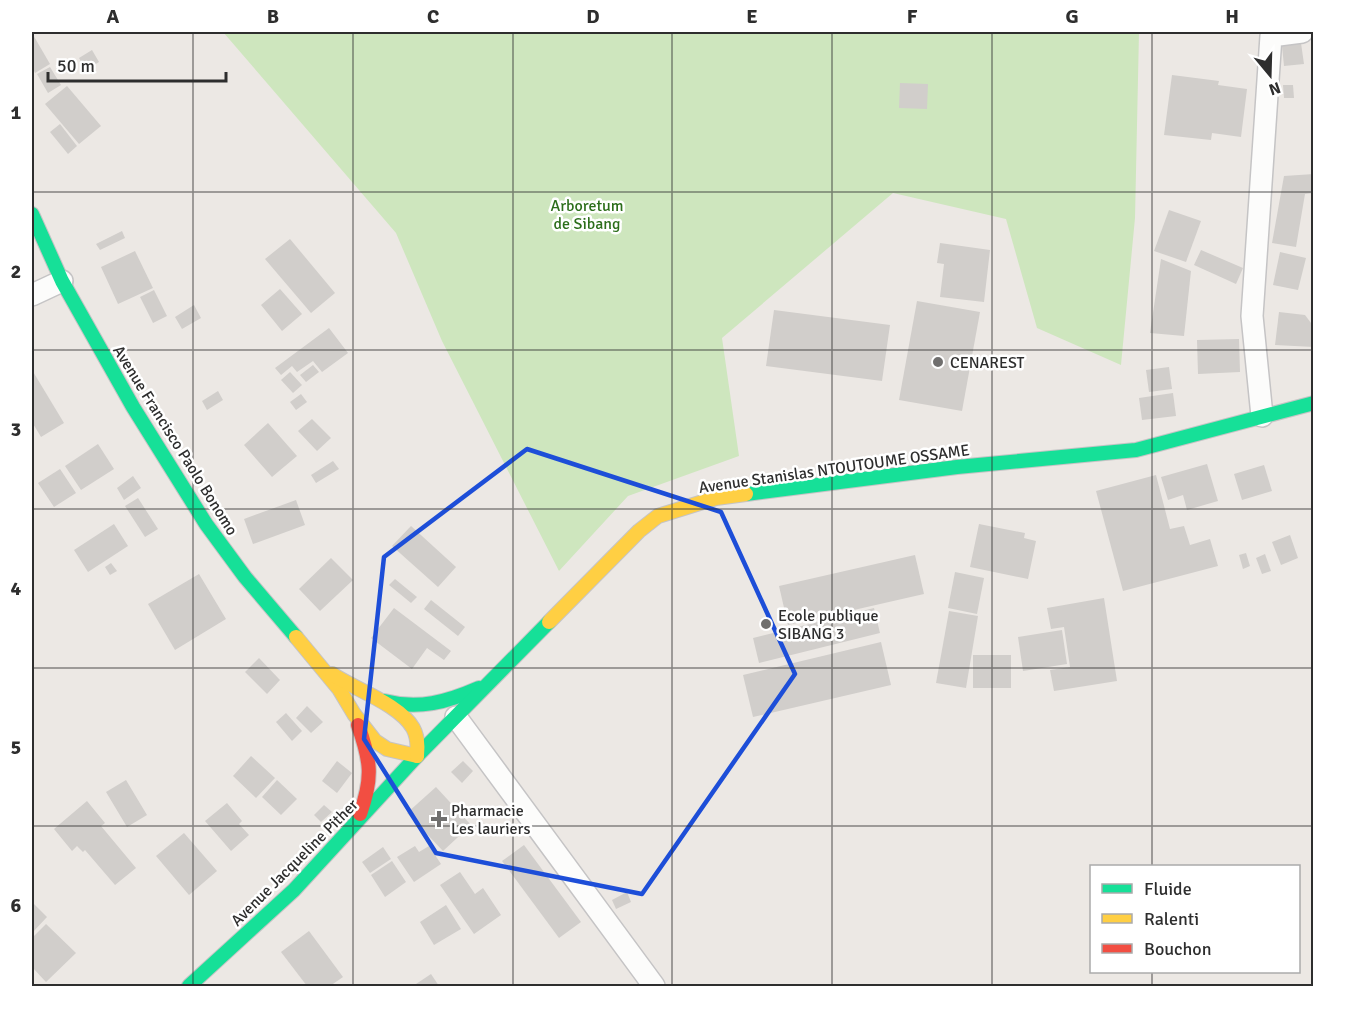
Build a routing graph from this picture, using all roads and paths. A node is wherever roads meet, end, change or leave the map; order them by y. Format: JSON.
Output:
{"nodes":[{"id":1,"x":1302,"y":32,"type":"edge"},
{"id":2,"x":32,"y":214,"type":"edge"},
{"id":3,"x":62,"y":281,"type":"junction"},
{"id":4,"x":32,"y":295,"type":"edge"},
{"id":5,"x":1314,"y":403,"type":"edge"},
{"id":6,"x":1262,"y":416,"type":"junction"},
{"id":7,"x":320,"y":665,"type":"junction"},
{"id":8,"x":487,"y":685,"type":"junction"},
{"id":9,"x":372,"y":697,"type":"junction"},
{"id":10,"x":354,"y":714,"type":"junction"},
{"id":11,"x":456,"y":717,"type":"junction"},
{"id":12,"x":417,"y":756,"type":"junction"},
{"id":13,"x":357,"y":824,"type":"junction"},
{"id":14,"x":189,"y":987,"type":"edge"},
{"id":15,"x":654,"y":987,"type":"edge"}],
"edges":[{"from":1,"to":6,"type":"street"},
{"from":2,"to":3,"type":"street","name":"Avenue Francisco Paolo Bonomo"},
{"from":3,"to":4,"type":"street"},
{"from":3,"to":7,"type":"street","name":"Avenue Francisco Paolo Bonomo"},
{"from":5,"to":6,"type":"street","name":"Avenue Stanislas NTOUTOUME OSSAME"},
{"from":6,"to":8,"type":"street","name":"Avenue Stanislas NTOUTOUME OSSAME"},
{"from":7,"to":9,"type":"street"},
{"from":7,"to":10,"type":"street"},
{"from":8,"to":9,"type":"street"},
{"from":8,"to":11,"type":"street","name":"Avenue Stanislas NTOUTOUME OSSAME"},
{"from":9,"to":12,"type":"street"},
{"from":10,"to":12,"type":"street"},
{"from":10,"to":13,"type":"street"},
{"from":11,"to":12,"type":"street","name":"Avenue Stanislas NTOUTOUME OSSAME"},
{"from":11,"to":15,"type":"street"},
{"from":12,"to":13,"type":"street","name":"Avenue Jacqueline Pither"},
{"from":13,"to":14,"type":"street","name":"Avenue Jacqueline Pither"}]}
